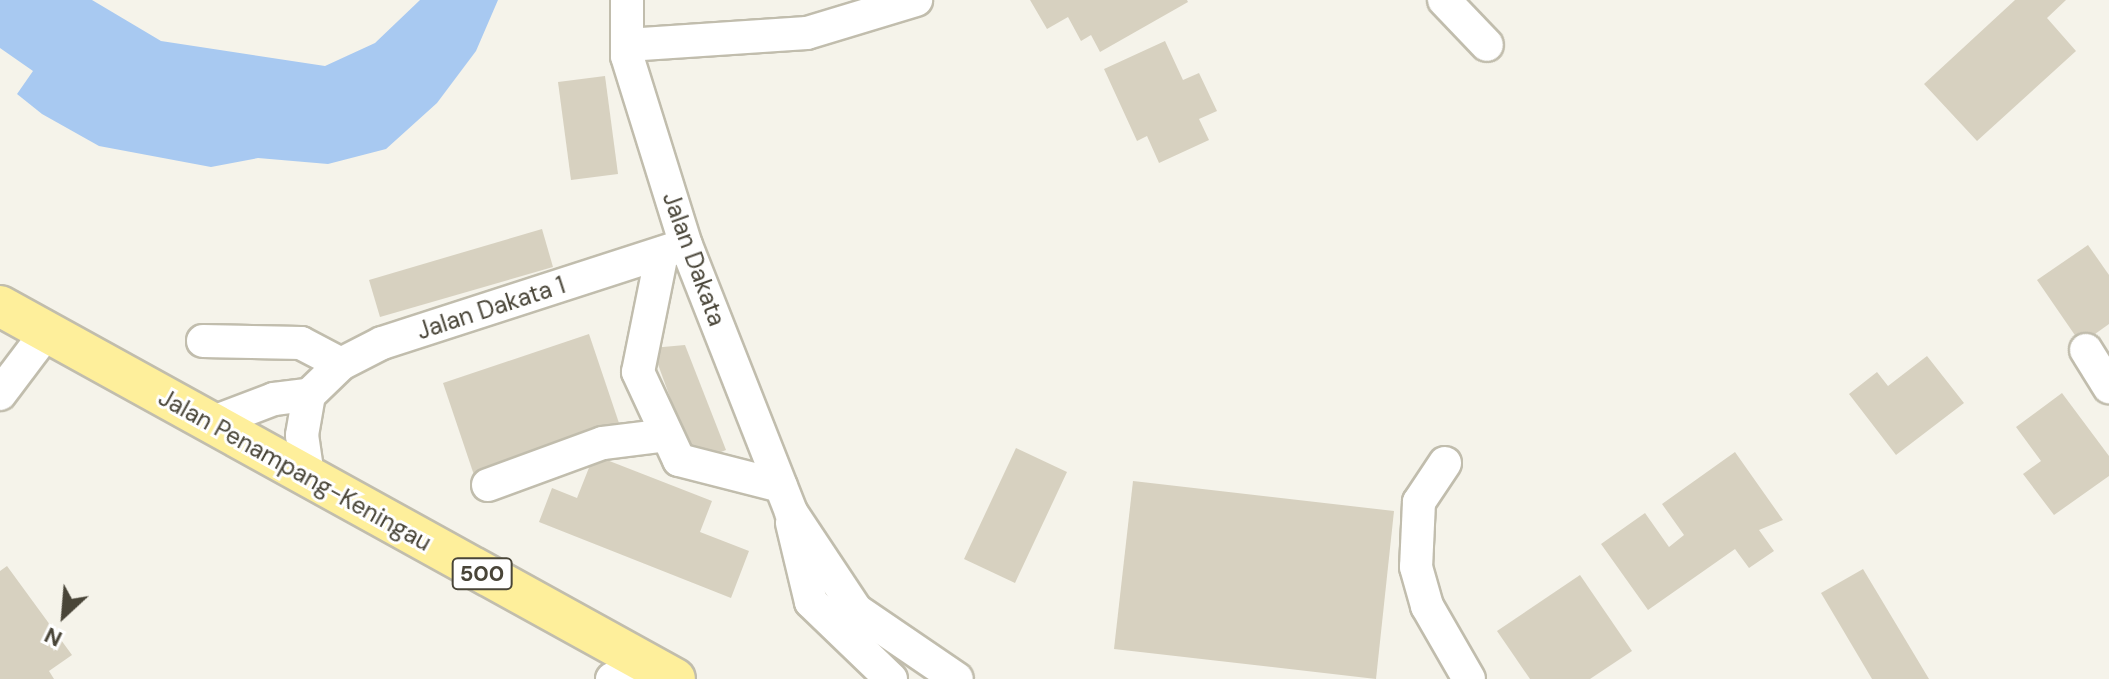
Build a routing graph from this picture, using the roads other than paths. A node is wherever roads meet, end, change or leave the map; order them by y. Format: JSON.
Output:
{"nodes":[{"id":1,"x":916,"y":0,"type":"edge"},
{"id":2,"x":1444,"y":0,"type":"edge"},
{"id":3,"x":633,"y":2,"type":"edge"},
{"id":4,"x":627,"y":45,"type":"junction"},
{"id":5,"x":1487,"y":45,"type":"dead end"},
{"id":6,"x":674,"y":249,"type":"junction"},
{"id":7,"x":0,"y":306,"type":"edge"},
{"id":8,"x":46,"y":333,"type":"junction"},
{"id":9,"x":203,"y":341,"type":"dead end"},
{"id":10,"x":2086,"y":350,"type":"dead end"},
{"id":11,"x":341,"y":364,"type":"junction"},
{"id":12,"x":2109,"y":387,"type":"edge"},
{"id":13,"x":0,"y":394,"type":"edge"},
{"id":14,"x":309,"y":395,"type":"junction"},
{"id":15,"x":211,"y":423,"type":"junction"},
{"id":16,"x":667,"y":435,"type":"junction"},
{"id":17,"x":1445,"y":463,"type":"dead end"},
{"id":18,"x":308,"y":476,"type":"junction"},
{"id":19,"x":488,"y":485,"type":"dead end"},
{"id":20,"x":786,"y":499,"type":"junction"},
{"id":21,"x":909,"y":650,"type":"junction"},
{"id":22,"x":665,"y":675,"type":"edge"},
{"id":23,"x":612,"y":679,"type":"edge"},
{"id":24,"x":893,"y":679,"type":"edge"},
{"id":25,"x":957,"y":679,"type":"edge"},
{"id":26,"x":1469,"y":679,"type":"edge"}],
"edges":[{"from":1,"to":4,"type":"street"},
{"from":2,"to":5,"type":"street"},
{"from":3,"to":4,"type":"street","name":"Jalan Dakata"},
{"from":4,"to":6,"type":"street","name":"Jalan Dakata"},
{"from":6,"to":11,"type":"street","name":"Jalan Dakata 1"},
{"from":6,"to":16,"type":"street"},
{"from":6,"to":20,"type":"street","name":"Jalan Dakata"},
{"from":7,"to":8,"type":"main road","name":"Jalan Penampang-Keningau","number":"500"},
{"from":8,"to":13,"type":"street"},
{"from":8,"to":15,"type":"main road","name":"Jalan Penampang-Keningau","number":"500"},
{"from":9,"to":11,"type":"street"},
{"from":10,"to":12,"type":"street"},
{"from":11,"to":14,"type":"street","name":"Jalan Dakata 1"},
{"from":14,"to":15,"type":"street"},
{"from":14,"to":18,"type":"street"},
{"from":15,"to":18,"type":"main road","name":"Jalan Penampang-Keningau","number":"500"},
{"from":16,"to":19,"type":"street"},
{"from":16,"to":20,"type":"street"},
{"from":17,"to":26,"type":"street"},
{"from":18,"to":22,"type":"main road","name":"Jalan Penampang-Keningau","number":"500"},
{"from":20,"to":21,"type":"street","name":"Jalan Dakata"},
{"from":20,"to":24,"type":"street","name":"Jalan Dakata"},
{"from":21,"to":24,"type":"street"},
{"from":21,"to":25,"type":"street","name":"Jalan Dakata"},
{"from":22,"to":23,"type":"street"}]}
